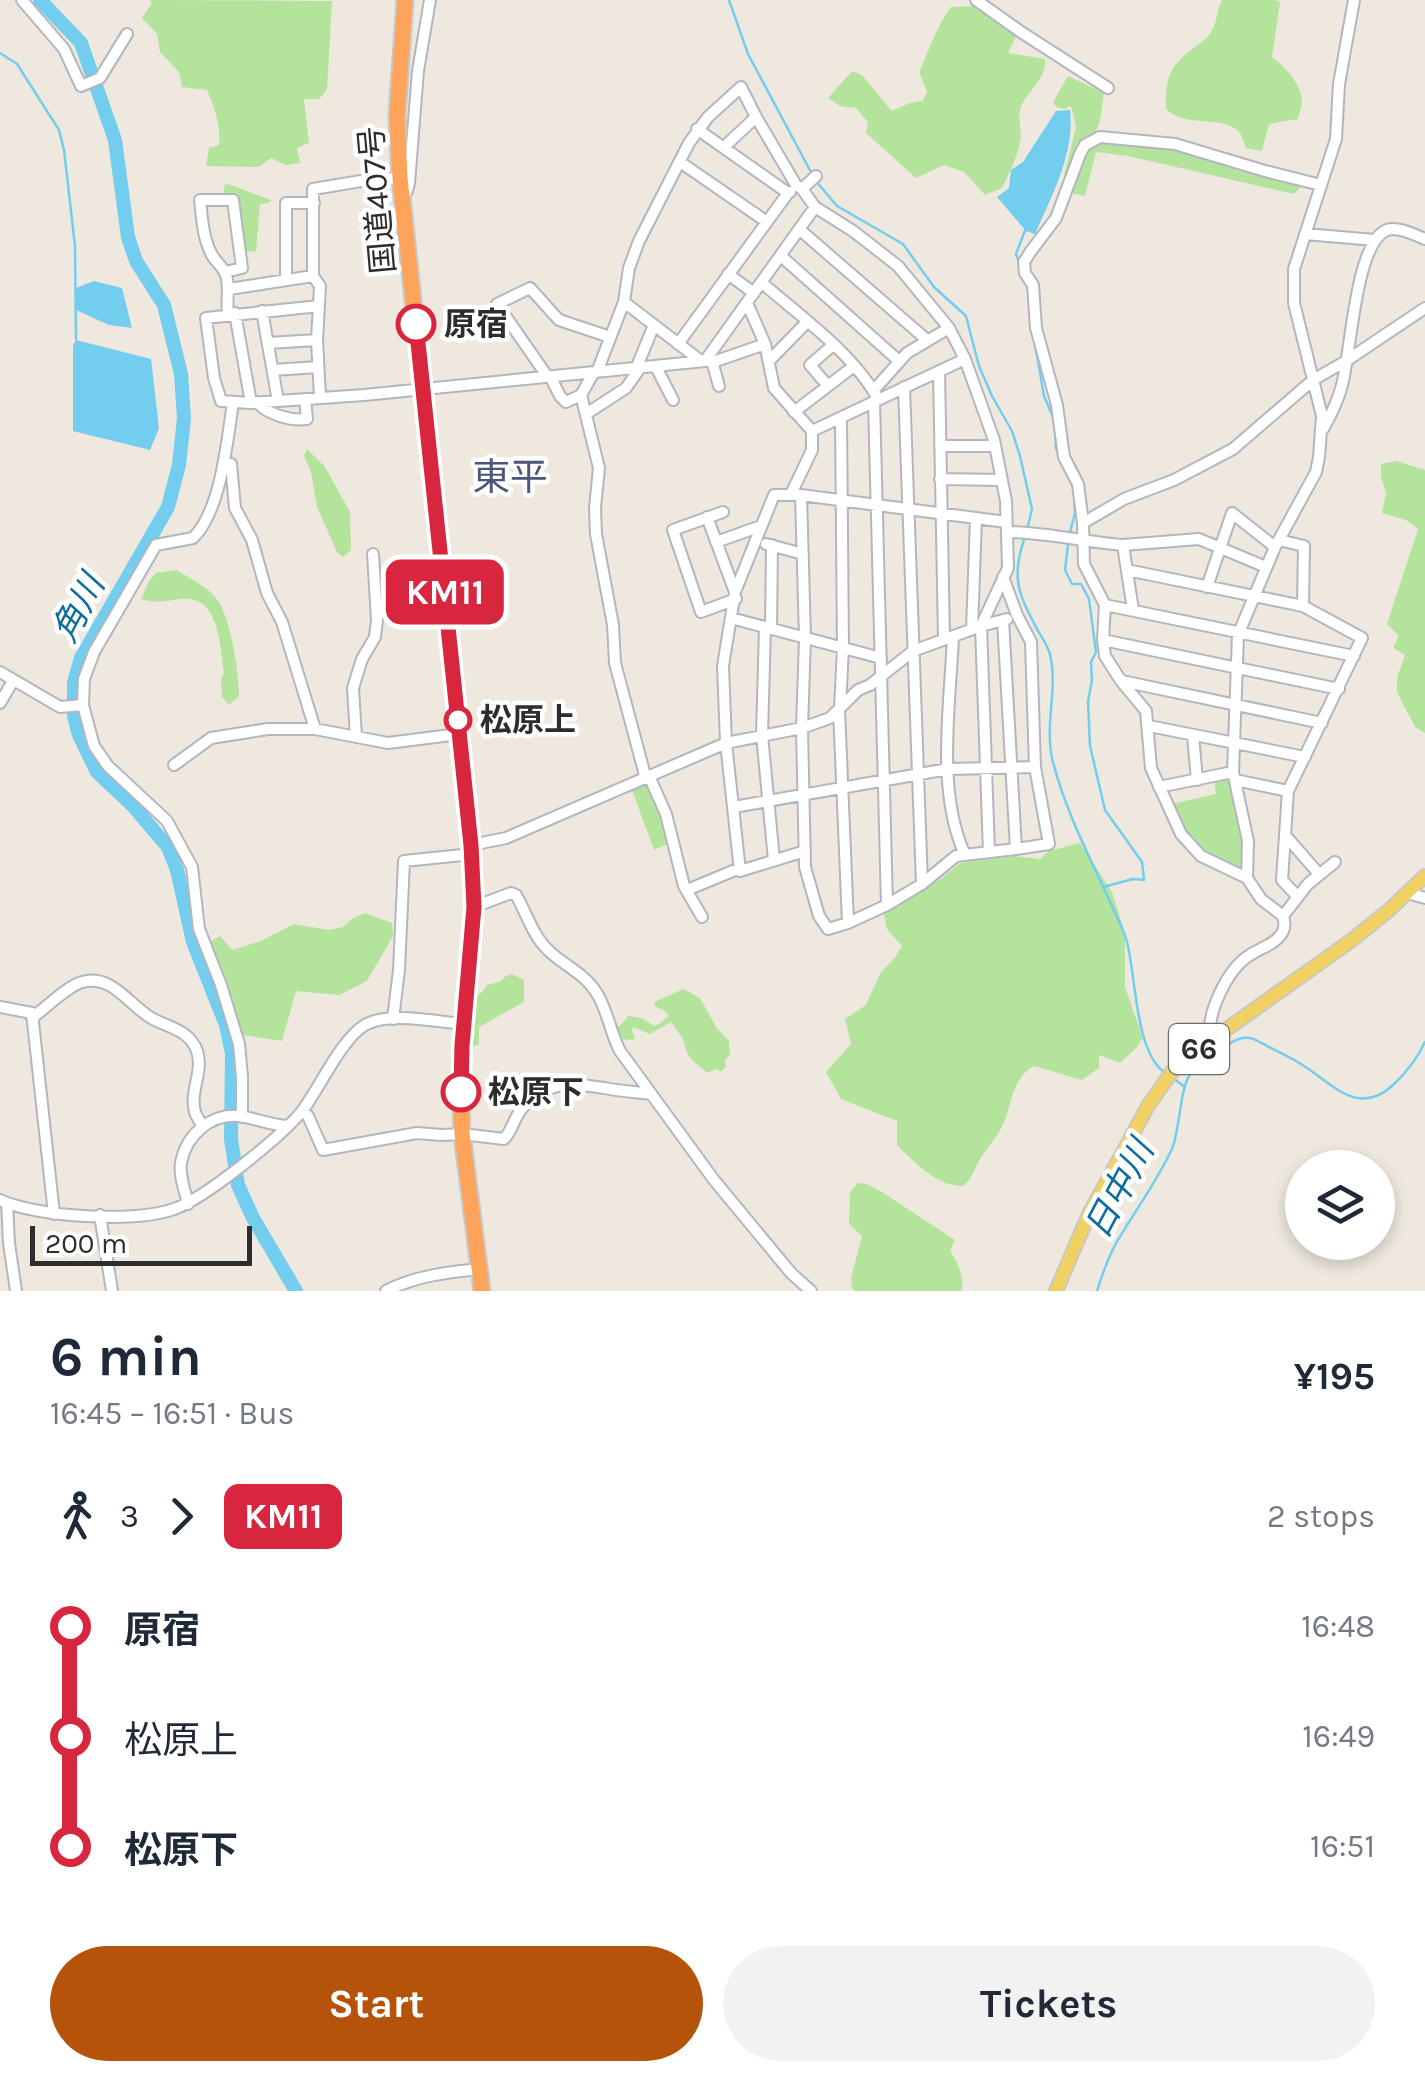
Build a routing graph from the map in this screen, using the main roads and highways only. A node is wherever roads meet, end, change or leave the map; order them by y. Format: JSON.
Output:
{"nodes":[{"id":1,"x":404,"y":0,"type":"edge"},
{"id":2,"x":1425,"y":876,"type":"edge"},
{"id":3,"x":482,"y":1291,"type":"edge"},
{"id":4,"x":1056,"y":1291,"type":"edge"}],
"edges":[{"from":1,"to":3,"type":"highway","name":"国道407号"},
{"from":2,"to":4,"type":"main road","number":"66"}]}
